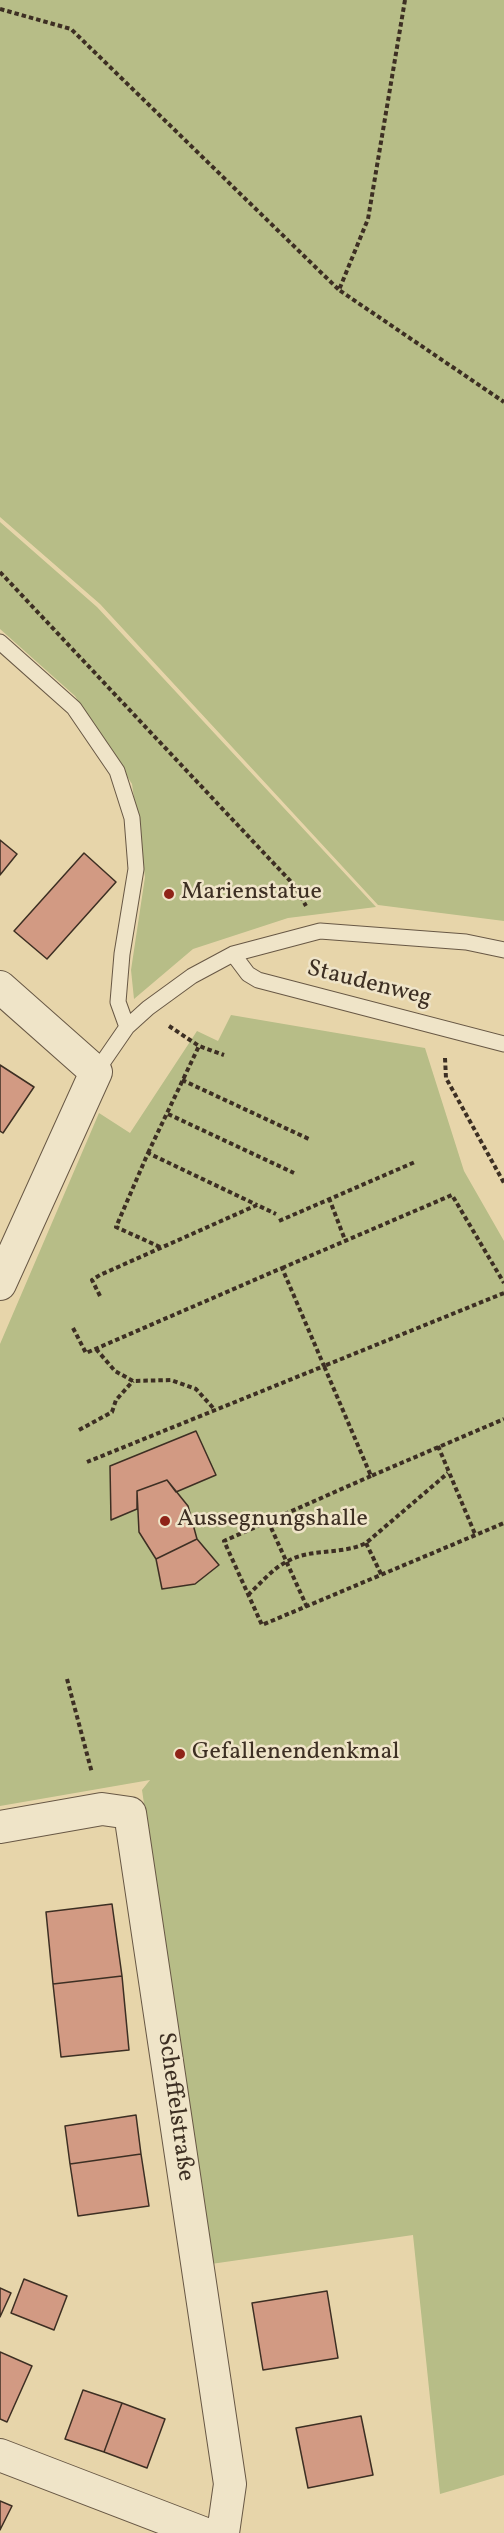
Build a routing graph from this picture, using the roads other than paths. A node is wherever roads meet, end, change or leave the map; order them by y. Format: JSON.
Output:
{"nodes":[{"id":1,"x":0,"y":642,"type":"edge"},
{"id":2,"x":504,"y":950,"type":"edge"},
{"id":3,"x":234,"y":954,"type":"junction"},
{"id":4,"x":0,"y":987,"type":"edge"},
{"id":5,"x":127,"y":1027,"type":"junction"},
{"id":6,"x":504,"y":1044,"type":"edge"},
{"id":7,"x":96,"y":1072,"type":"junction"},
{"id":8,"x":0,"y":1284,"type":"edge"},
{"id":9,"x":0,"y":1827,"type":"edge"},
{"id":10,"x":0,"y":2455,"type":"edge"},
{"id":11,"x":202,"y":2533,"type":"edge"},
{"id":12,"x":223,"y":2533,"type":"edge"}],
"edges":[{"from":1,"to":5,"type":"lane"},
{"from":2,"to":3,"type":"lane"},
{"from":3,"to":5,"type":"lane"},
{"from":3,"to":6,"type":"lane","name":"Staudenweg"},
{"from":4,"to":7,"type":"street"},
{"from":5,"to":7,"type":"lane"},
{"from":7,"to":8,"type":"street"},
{"from":9,"to":12,"type":"street","name":"Scheffelstraße"},
{"from":10,"to":11,"type":"street"}]}
